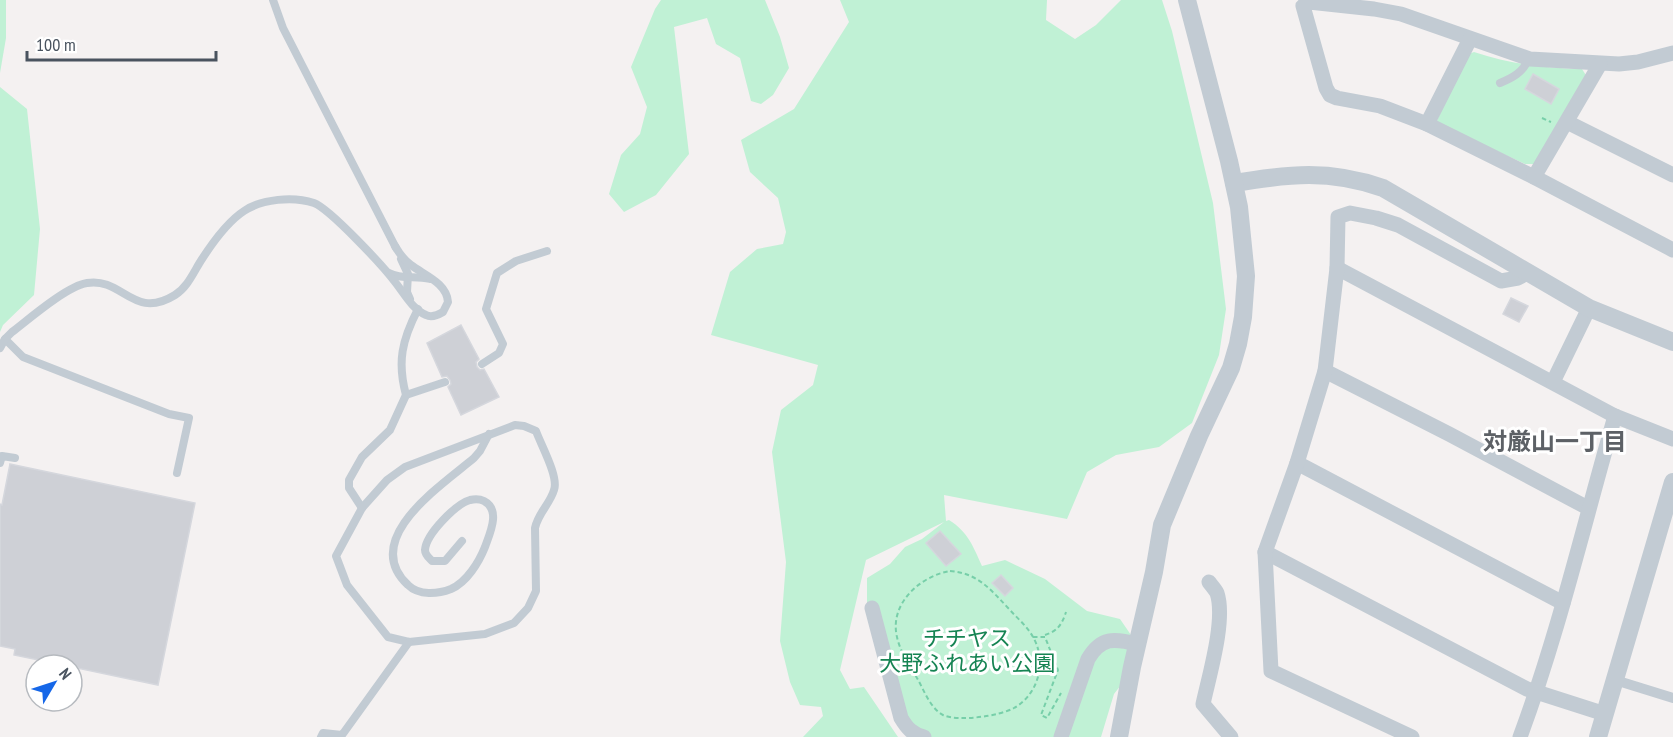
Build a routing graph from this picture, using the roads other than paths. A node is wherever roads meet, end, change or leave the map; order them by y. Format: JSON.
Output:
{"nodes":[{"id":1,"x":273,"y":0,"type":"edge"},
{"id":2,"x":1187,"y":0,"type":"edge"},
{"id":3,"x":1470,"y":39,"type":"junction"},
{"id":4,"x":1673,"y":53,"type":"edge"},
{"id":5,"x":1528,"y":59,"type":"junction"},
{"id":6,"x":1600,"y":64,"type":"junction"},
{"id":7,"x":1500,"y":83,"type":"dead end"},
{"id":8,"x":1567,"y":122,"type":"junction"},
{"id":9,"x":1427,"y":124,"type":"junction"},
{"id":10,"x":1673,"y":175,"type":"edge"},
{"id":11,"x":1534,"y":177,"type":"junction"},
{"id":12,"x":1234,"y":183,"type":"junction"},
{"id":13,"x":395,"y":246,"type":"junction"},
{"id":14,"x":1673,"y":250,"type":"edge"},
{"id":15,"x":547,"y":251,"type":"dead end"},
{"id":16,"x":382,"y":268,"type":"junction"},
{"id":17,"x":1337,"y":268,"type":"junction"},
{"id":18,"x":1527,"y":273,"type":"junction"},
{"id":19,"x":408,"y":278,"type":"junction"},
{"id":20,"x":441,"y":286,"type":"junction"},
{"id":21,"x":416,"y":307,"type":"junction"},
{"id":22,"x":1589,"y":308,"type":"junction"},
{"id":23,"x":5,"y":339,"type":"junction"},
{"id":24,"x":1673,"y":342,"type":"edge"},
{"id":25,"x":0,"y":348,"type":"edge"},
{"id":26,"x":482,"y":364,"type":"dead end"},
{"id":27,"x":1324,"y":371,"type":"junction"},
{"id":28,"x":445,"y":382,"type":"dead end"},
{"id":29,"x":1552,"y":382,"type":"junction"},
{"id":30,"x":406,"y":395,"type":"junction"},
{"id":31,"x":1615,"y":416,"type":"junction"},
{"id":32,"x":489,"y":434,"type":"junction"},
{"id":33,"x":1673,"y":439,"type":"edge"},
{"id":34,"x":15,"y":458,"type":"dead end"},
{"id":35,"x":0,"y":463,"type":"edge"},
{"id":36,"x":1297,"y":463,"type":"junction"},
{"id":37,"x":177,"y":473,"type":"dead end"},
{"id":38,"x":1673,"y":482,"type":"edge"},
{"id":39,"x":362,"y":507,"type":"junction"},
{"id":40,"x":1588,"y":508,"type":"junction"},
{"id":41,"x":462,"y":541,"type":"dead end"},
{"id":42,"x":1265,"y":552,"type":"junction"},
{"id":43,"x":1209,"y":582,"type":"dead end"},
{"id":44,"x":1563,"y":603,"type":"junction"},
{"id":45,"x":872,"y":608,"type":"dead end"},
{"id":46,"x":409,"y":642,"type":"junction"},
{"id":47,"x":1137,"y":644,"type":"junction"},
{"id":48,"x":1615,"y":680,"type":"junction"},
{"id":49,"x":1536,"y":693,"type":"junction"},
{"id":50,"x":1673,"y":698,"type":"edge"},
{"id":51,"x":1605,"y":714,"type":"junction"},
{"id":52,"x":321,"y":737,"type":"edge"},
{"id":53,"x":924,"y":737,"type":"edge"},
{"id":54,"x":1061,"y":737,"type":"edge"},
{"id":55,"x":1119,"y":737,"type":"edge"},
{"id":56,"x":1231,"y":737,"type":"edge"},
{"id":57,"x":1412,"y":737,"type":"edge"},
{"id":58,"x":1520,"y":737,"type":"edge"},
{"id":59,"x":1598,"y":737,"type":"edge"}],
"edges":[{"from":1,"to":13,"type":"lane"},
{"from":2,"to":12,"type":"street"},
{"from":3,"to":5,"type":"street"},
{"from":3,"to":9,"type":"street"},
{"from":3,"to":9,"type":"street"},
{"from":4,"to":6,"type":"street"},
{"from":5,"to":6,"type":"street"},
{"from":5,"to":7,"type":"lane"},
{"from":6,"to":8,"type":"street"},
{"from":8,"to":10,"type":"street"},
{"from":8,"to":11,"type":"street"},
{"from":9,"to":11,"type":"street"},
{"from":11,"to":14,"type":"street"},
{"from":12,"to":18,"type":"street"},
{"from":12,"to":47,"type":"street"},
{"from":13,"to":19,"type":"lane"},
{"from":13,"to":20,"type":"lane"},
{"from":15,"to":26,"type":"lane"},
{"from":16,"to":19,"type":"lane"},
{"from":16,"to":21,"type":"lane"},
{"from":16,"to":23,"type":"lane"},
{"from":17,"to":18,"type":"street"},
{"from":17,"to":27,"type":"street"},
{"from":17,"to":29,"type":"street"},
{"from":18,"to":22,"type":"street"},
{"from":19,"to":20,"type":"lane"},
{"from":19,"to":21,"type":"lane"},
{"from":20,"to":21,"type":"lane"},
{"from":21,"to":30,"type":"lane"},
{"from":22,"to":24,"type":"street"},
{"from":22,"to":29,"type":"street"},
{"from":23,"to":25,"type":"lane"},
{"from":23,"to":37,"type":"lane"},
{"from":27,"to":36,"type":"street"},
{"from":27,"to":40,"type":"street"},
{"from":28,"to":30,"type":"lane"},
{"from":29,"to":31,"type":"street"},
{"from":30,"to":39,"type":"lane"},
{"from":31,"to":33,"type":"street"},
{"from":31,"to":40,"type":"street"},
{"from":32,"to":39,"type":"lane"},
{"from":32,"to":41,"type":"lane"},
{"from":32,"to":46,"type":"lane"},
{"from":34,"to":35,"type":"lane"},
{"from":36,"to":42,"type":"street"},
{"from":36,"to":44,"type":"street"},
{"from":38,"to":48,"type":"street"},
{"from":39,"to":46,"type":"lane"},
{"from":40,"to":44,"type":"street"},
{"from":42,"to":49,"type":"street"},
{"from":42,"to":57,"type":"street"},
{"from":43,"to":56,"type":"street"},
{"from":44,"to":49,"type":"street"},
{"from":45,"to":53,"type":"street"},
{"from":46,"to":52,"type":"lane"},
{"from":47,"to":54,"type":"street"},
{"from":47,"to":55,"type":"street"},
{"from":48,"to":50,"type":"street"},
{"from":48,"to":51,"type":"street"},
{"from":49,"to":51,"type":"street"},
{"from":49,"to":58,"type":"street"},
{"from":51,"to":59,"type":"street"}]}
